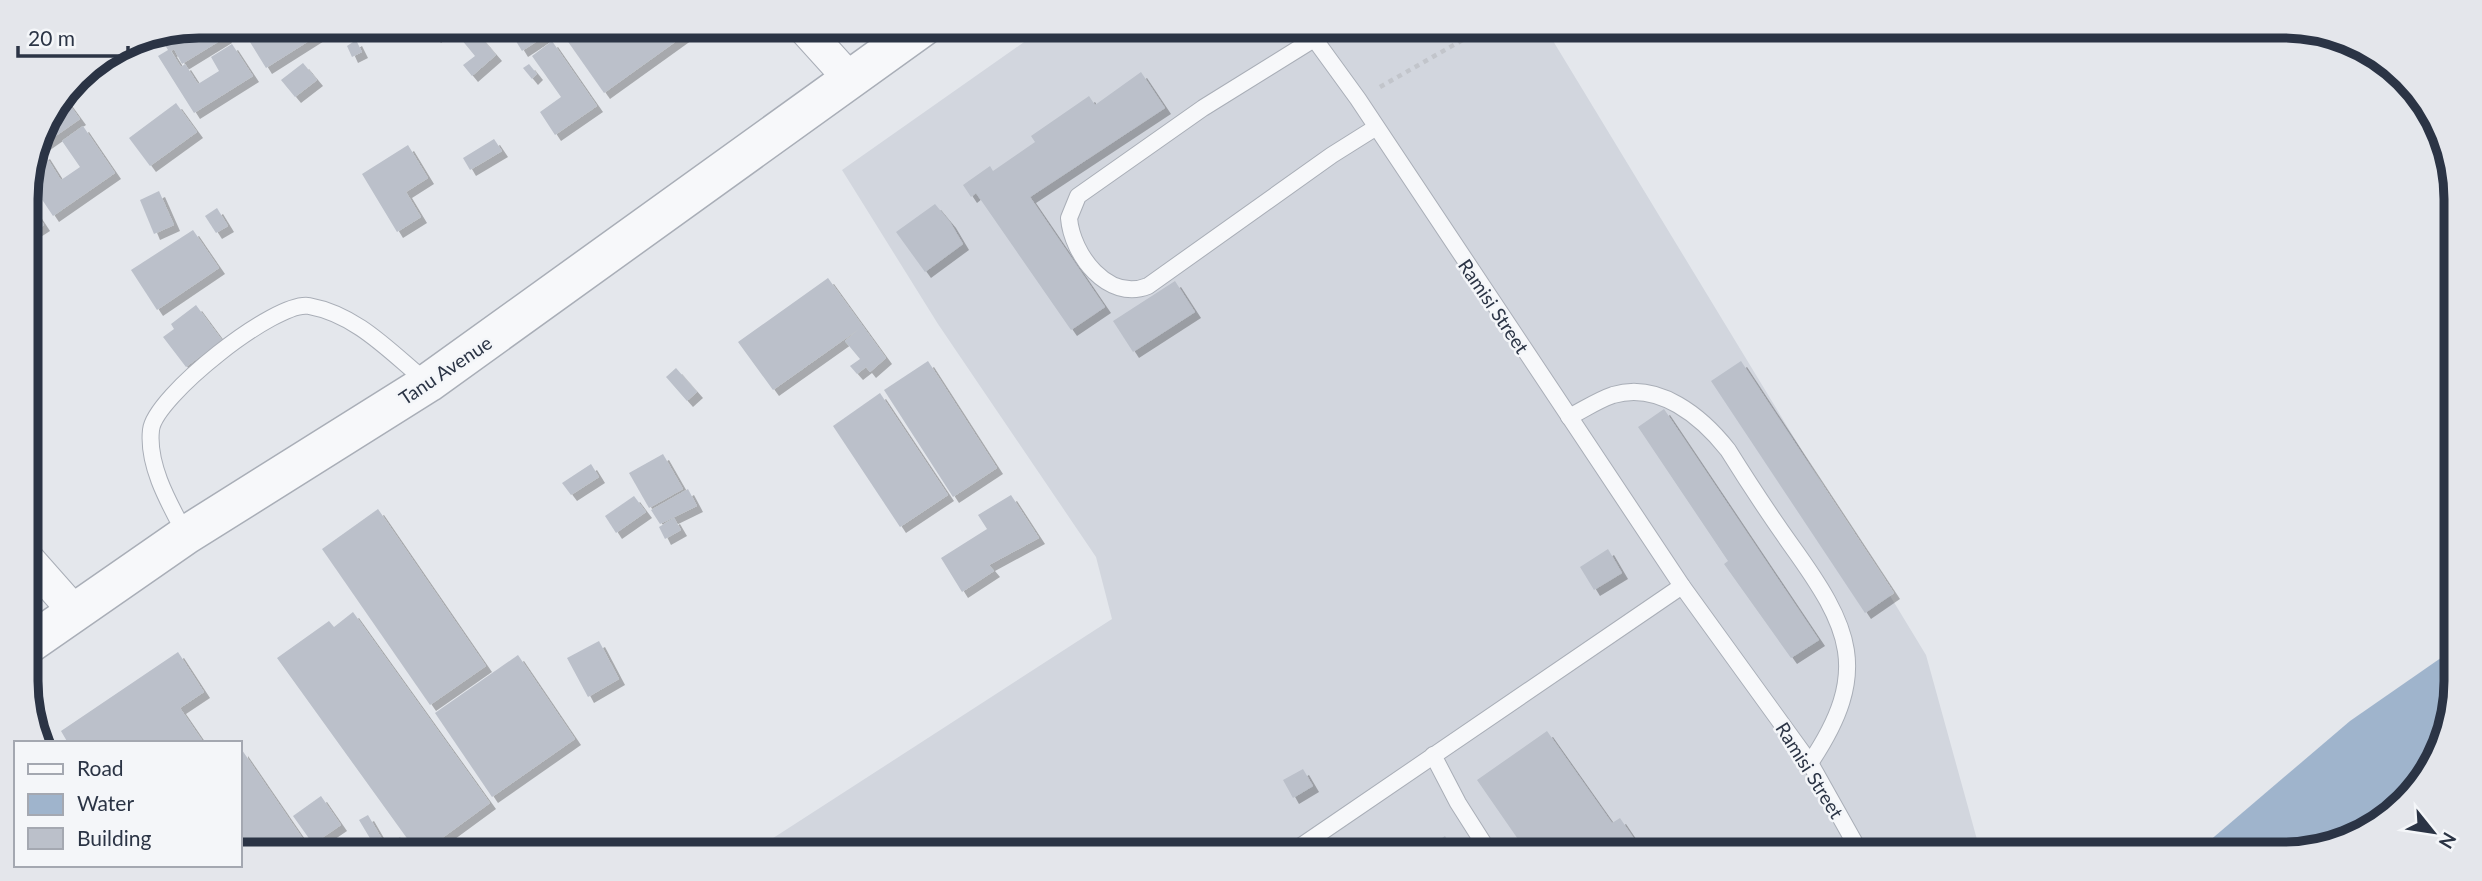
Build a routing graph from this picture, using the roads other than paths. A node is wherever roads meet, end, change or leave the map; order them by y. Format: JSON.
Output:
{"nodes":[{"id":1,"x":813,"y":38,"type":"edge"},
{"id":2,"x":907,"y":38,"type":"edge"},
{"id":3,"x":1303,"y":38,"type":"edge"},
{"id":4,"x":1314,"y":38,"type":"edge"},
{"id":5,"x":849,"y":78,"type":"junction"},
{"id":6,"x":1375,"y":128,"type":"junction"},
{"id":7,"x":428,"y":383,"type":"junction"},
{"id":8,"x":1569,"y":417,"type":"junction"},
{"id":9,"x":186,"y":535,"type":"junction"},
{"id":10,"x":38,"y":570,"type":"edge"},
{"id":11,"x":1682,"y":586,"type":"junction"},
{"id":12,"x":75,"y":611,"type":"junction"},
{"id":13,"x":38,"y":637,"type":"edge"},
{"id":14,"x":1433,"y":755,"type":"junction"},
{"id":15,"x":1810,"y":762,"type":"junction"},
{"id":16,"x":1307,"y":842,"type":"edge"},
{"id":17,"x":1483,"y":842,"type":"edge"},
{"id":18,"x":1854,"y":842,"type":"edge"}],
"edges":[{"from":1,"to":5,"type":"street"},
{"from":2,"to":5,"type":"street","name":"Tanu Avenue"},
{"from":3,"to":6,"type":"lane"},
{"from":4,"to":6,"type":"lane","name":"Ramisi Street"},
{"from":5,"to":7,"type":"street","name":"Tanu Avenue"},
{"from":6,"to":8,"type":"lane","name":"Ramisi Street"},
{"from":7,"to":9,"type":"street","name":"Tanu Avenue"},
{"from":7,"to":9,"type":"lane"},
{"from":8,"to":11,"type":"lane","name":"Ramisi Street"},
{"from":8,"to":15,"type":"lane"},
{"from":9,"to":12,"type":"street","name":"Tanu Avenue"},
{"from":10,"to":12,"type":"street"},
{"from":11,"to":14,"type":"lane"},
{"from":11,"to":15,"type":"lane","name":"Ramisi Street"},
{"from":12,"to":13,"type":"street","name":"Tanu Avenue"},
{"from":14,"to":16,"type":"lane"},
{"from":14,"to":17,"type":"lane"},
{"from":15,"to":18,"type":"lane","name":"Ramisi Street"}]}
